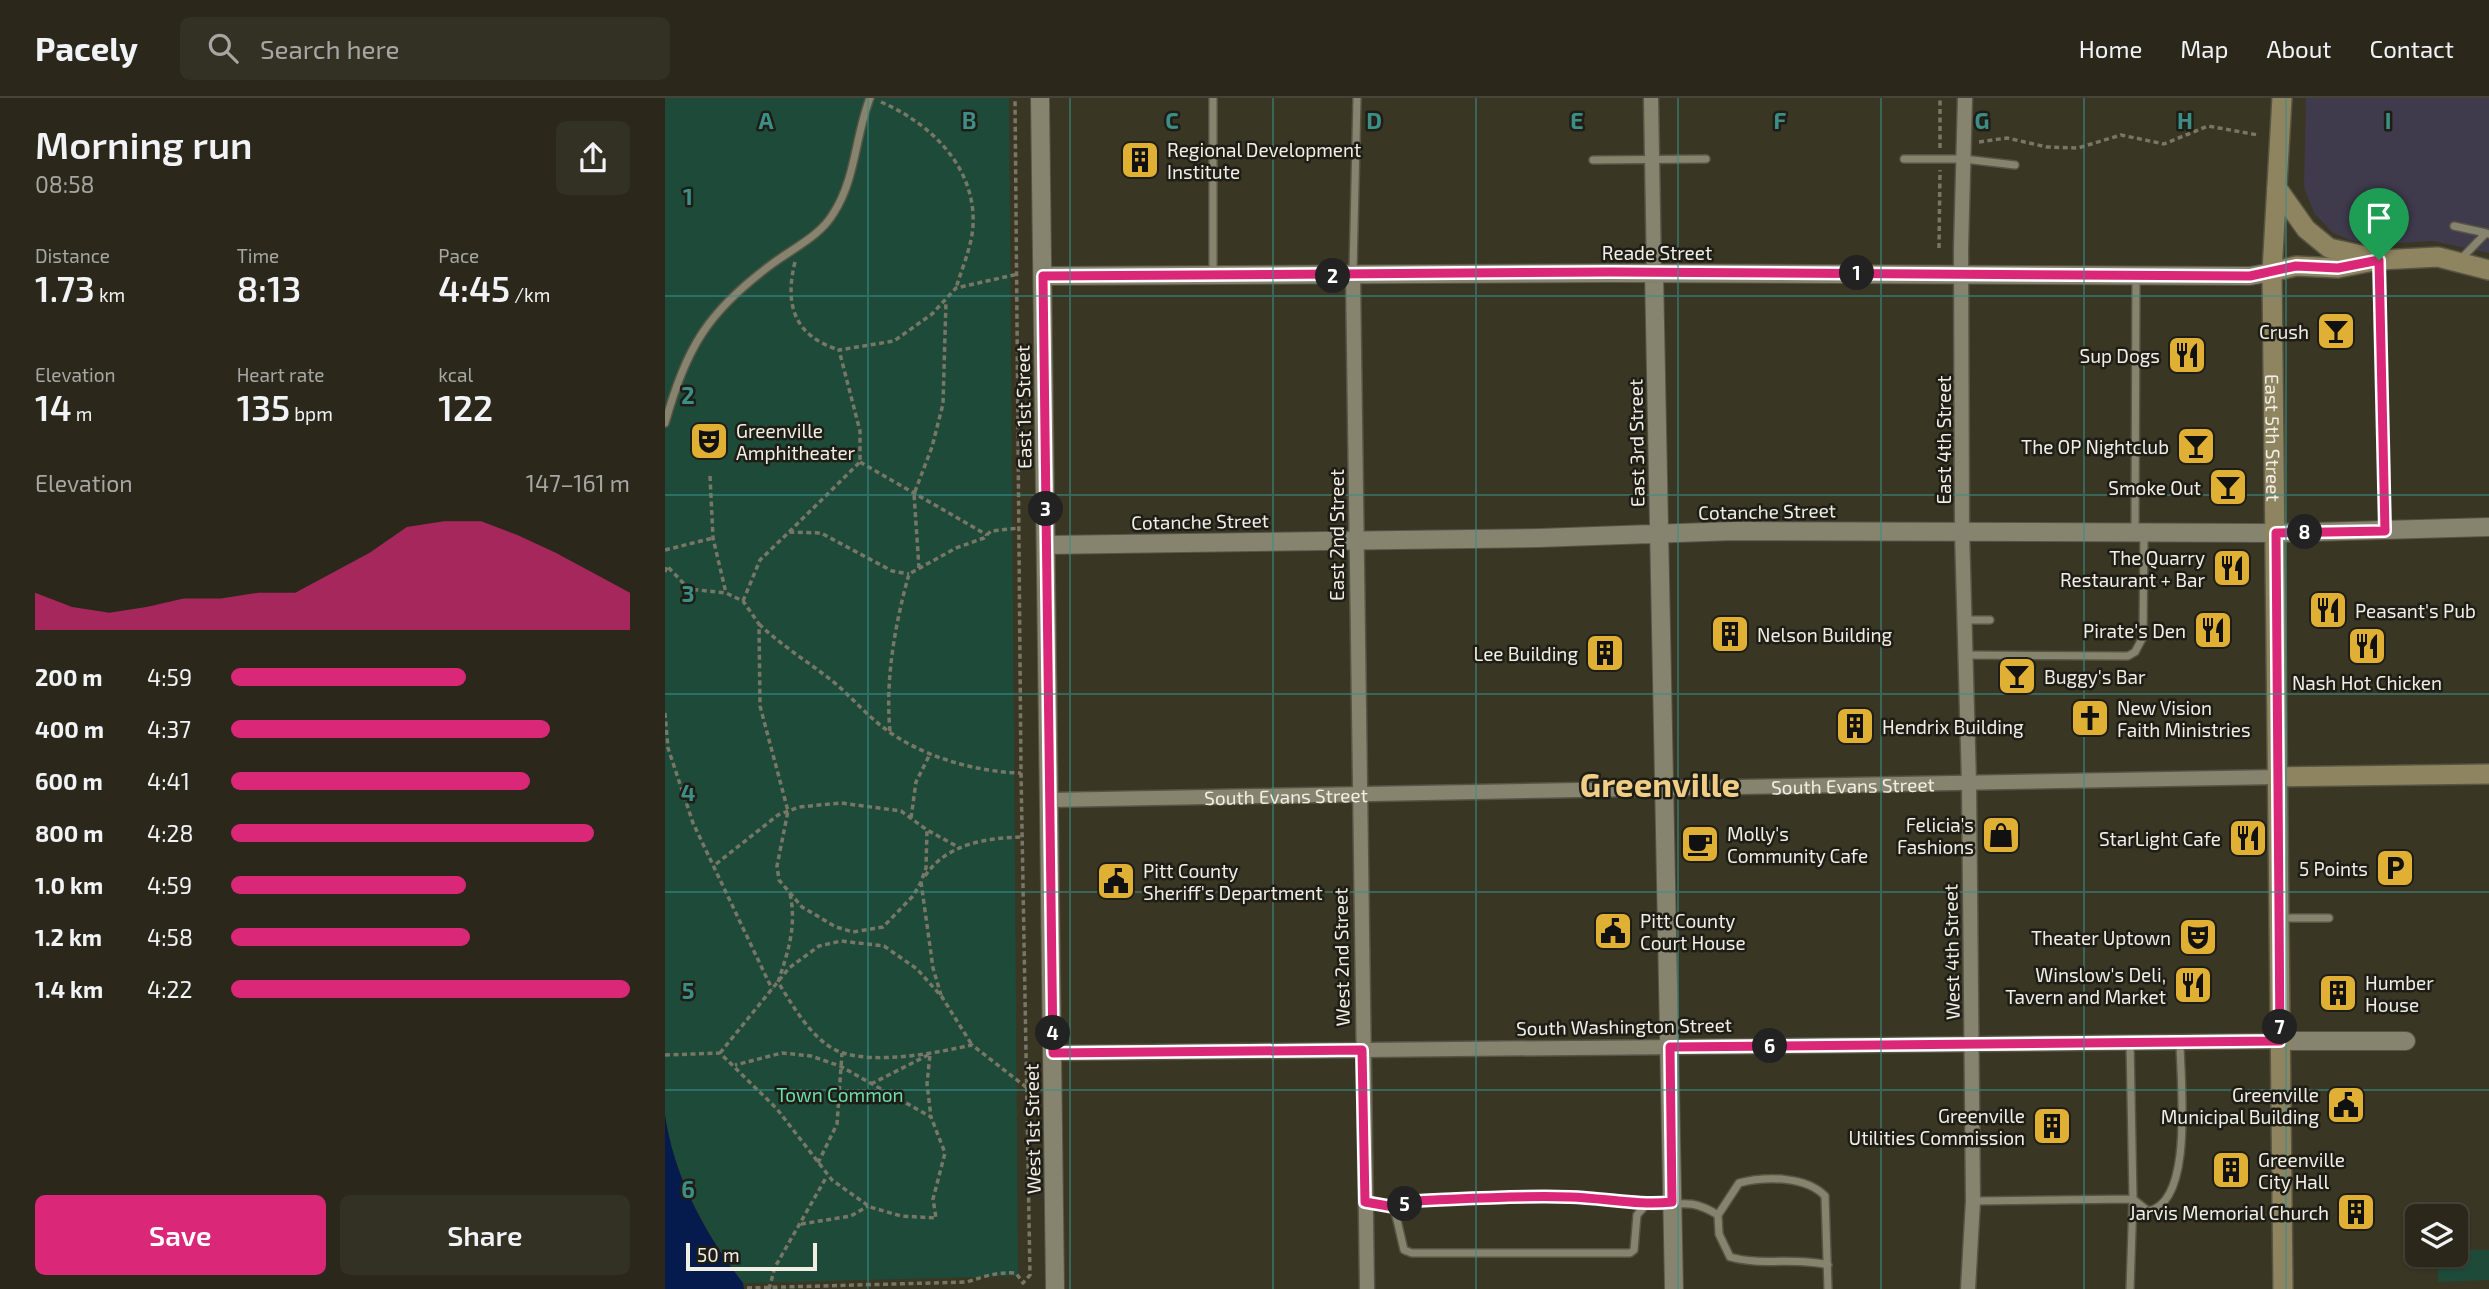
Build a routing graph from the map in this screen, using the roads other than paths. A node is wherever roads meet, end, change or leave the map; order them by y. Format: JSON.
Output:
{"nodes":[{"id":1,"x":870,"y":98,"type":"edge"},
{"id":2,"x":1040,"y":98,"type":"edge"},
{"id":3,"x":1213,"y":98,"type":"edge"},
{"id":4,"x":1357,"y":98,"type":"edge"},
{"id":5,"x":1651,"y":98,"type":"edge"},
{"id":6,"x":1965,"y":98,"type":"edge"},
{"id":7,"x":2283,"y":98,"type":"edge"},
{"id":8,"x":1652,"y":159,"type":"junction"},
{"id":9,"x":1706,"y":159,"type":"dead end"},
{"id":10,"x":1904,"y":159,"type":"dead end"},
{"id":11,"x":1593,"y":160,"type":"dead end"},
{"id":12,"x":1971,"y":160,"type":"junction"},
{"id":13,"x":2015,"y":165,"type":"dead end"},
{"id":14,"x":2277,"y":188,"type":"junction"},
{"id":15,"x":2454,"y":226,"type":"dead end"},
{"id":16,"x":2487,"y":233,"type":"edge"},
{"id":17,"x":2379,"y":260,"type":"junction"},
{"id":18,"x":2458,"y":262,"type":"junction"},
{"id":19,"x":2489,"y":270,"type":"edge"},
{"id":20,"x":2272,"y":272,"type":"junction"},
{"id":21,"x":1654,"y":273,"type":"junction"},
{"id":22,"x":1963,"y":273,"type":"junction"},
{"id":23,"x":2136,"y":275,"type":"junction"},
{"id":24,"x":1043,"y":276,"type":"junction"},
{"id":25,"x":1353,"y":276,"type":"junction"},
{"id":26,"x":1213,"y":277,"type":"junction"},
{"id":27,"x":665,"y":423,"type":"edge"},
{"id":28,"x":2489,"y":527,"type":"edge"},
{"id":29,"x":1962,"y":531,"type":"junction"},
{"id":30,"x":2385,"y":531,"type":"junction"},
{"id":31,"x":2139,"y":532,"type":"junction"},
{"id":32,"x":2276,"y":533,"type":"junction"},
{"id":33,"x":1658,"y":535,"type":"junction"},
{"id":34,"x":1355,"y":539,"type":"junction"},
{"id":35,"x":1047,"y":545,"type":"junction"},
{"id":36,"x":1965,"y":620,"type":"junction"},
{"id":37,"x":1990,"y":620,"type":"dead end"},
{"id":38,"x":1966,"y":655,"type":"junction"},
{"id":39,"x":2489,"y":774,"type":"edge"},
{"id":40,"x":2277,"y":777,"type":"junction"},
{"id":41,"x":1969,"y":783,"type":"junction"},
{"id":42,"x":1664,"y":788,"type":"junction"},
{"id":43,"x":1359,"y":793,"type":"junction"},
{"id":44,"x":1050,"y":800,"type":"junction"},
{"id":45,"x":2279,"y":918,"type":"junction"},
{"id":46,"x":2329,"y":918,"type":"dead end"},
{"id":47,"x":2280,"y":1041,"type":"junction"},
{"id":48,"x":2406,"y":1041,"type":"dead end"},
{"id":49,"x":2130,"y":1042,"type":"junction"},
{"id":50,"x":2180,"y":1042,"type":"junction"},
{"id":51,"x":1971,"y":1044,"type":"junction"},
{"id":52,"x":1670,"y":1047,"type":"junction"},
{"id":53,"x":1362,"y":1050,"type":"junction"},
{"id":54,"x":1053,"y":1053,"type":"junction"},
{"id":55,"x":2133,"y":1199,"type":"junction"},
{"id":56,"x":1973,"y":1201,"type":"junction"},
{"id":57,"x":1365,"y":1202,"type":"junction"},
{"id":58,"x":1672,"y":1202,"type":"junction"},
{"id":59,"x":1645,"y":1206,"type":"junction"},
{"id":60,"x":1394,"y":1207,"type":"junction"},
{"id":61,"x":1718,"y":1215,"type":"junction"},
{"id":62,"x":1828,"y":1265,"type":"junction"},
{"id":63,"x":1055,"y":1289,"type":"edge"},
{"id":64,"x":1367,"y":1289,"type":"edge"},
{"id":65,"x":1674,"y":1289,"type":"edge"},
{"id":66,"x":1828,"y":1289,"type":"edge"},
{"id":67,"x":1968,"y":1289,"type":"edge"},
{"id":68,"x":2130,"y":1289,"type":"edge"},
{"id":69,"x":2283,"y":1289,"type":"edge"}],
"edges":[{"from":1,"to":27,"type":"lane"},
{"from":2,"to":24,"type":"street","name":"East 1st Street"},
{"from":3,"to":26,"type":"lane"},
{"from":4,"to":25,"type":"lane"},
{"from":5,"to":8,"type":"street","name":"East 3rd Street"},
{"from":6,"to":12,"type":"street","name":"East 4th Street"},
{"from":7,"to":14,"type":"main road","name":"East 5th Street"},
{"from":8,"to":9,"type":"lane"},
{"from":8,"to":11,"type":"lane"},
{"from":8,"to":21,"type":"street","name":"East 3rd Street"},
{"from":10,"to":12,"type":"lane"},
{"from":12,"to":13,"type":"lane"},
{"from":12,"to":22,"type":"street","name":"East 4th Street"},
{"from":14,"to":17,"type":"main road"},
{"from":14,"to":20,"type":"main road","name":"East 5th Street"},
{"from":15,"to":16,"type":"lane"},
{"from":16,"to":18,"type":"lane"},
{"from":17,"to":18,"type":"main road"},
{"from":17,"to":20,"type":"main road"},
{"from":17,"to":30,"type":"lane"},
{"from":18,"to":19,"type":"main road"},
{"from":20,"to":23,"type":"street","name":"Reade Street"},
{"from":20,"to":32,"type":"main road","name":"East 5th Street"},
{"from":21,"to":22,"type":"street","name":"Reade Street"},
{"from":21,"to":25,"type":"street","name":"Reade Street"},
{"from":21,"to":33,"type":"street","name":"East 3rd Street"},
{"from":22,"to":23,"type":"street","name":"Reade Street"},
{"from":22,"to":29,"type":"street","name":"East 4th Street"},
{"from":23,"to":31,"type":"lane"},
{"from":24,"to":26,"type":"street","name":"Reade Street"},
{"from":24,"to":35,"type":"street","name":"East 1st Street"},
{"from":25,"to":26,"type":"street","name":"Reade Street"},
{"from":25,"to":34,"type":"street","name":"East 2nd Street"},
{"from":28,"to":30,"type":"street","name":"Cotanche Street"},
{"from":29,"to":31,"type":"street","name":"Cotanche Street"},
{"from":29,"to":33,"type":"street","name":"Cotanche Street"},
{"from":29,"to":36,"type":"street","name":"East 4th Street"},
{"from":30,"to":32,"type":"street","name":"Cotanche Street"},
{"from":31,"to":32,"type":"street","name":"Cotanche Street"},
{"from":31,"to":38,"type":"lane"},
{"from":32,"to":40,"type":"main road","name":"East 5th Street"},
{"from":33,"to":34,"type":"street","name":"Cotanche Street"},
{"from":33,"to":42,"type":"street","name":"East 3rd Street"},
{"from":34,"to":35,"type":"street","name":"Cotanche Street"},
{"from":34,"to":43,"type":"street","name":"East 2nd Street"},
{"from":35,"to":44,"type":"street","name":"East 1st Street"},
{"from":36,"to":37,"type":"lane"},
{"from":36,"to":38,"type":"street","name":"East 4th Street"},
{"from":38,"to":41,"type":"street","name":"East 4th Street"},
{"from":39,"to":40,"type":"main road","name":"South Evans Street"},
{"from":40,"to":41,"type":"street","name":"South Evans Street"},
{"from":40,"to":45,"type":"main road","name":"East 5th Street"},
{"from":41,"to":42,"type":"street","name":"South Evans Street"},
{"from":41,"to":51,"type":"street","name":"West 4th Street"},
{"from":42,"to":43,"type":"street","name":"South Evans Street"},
{"from":42,"to":52,"type":"street","name":"East 3rd Street"},
{"from":43,"to":44,"type":"street","name":"South Evans Street"},
{"from":43,"to":53,"type":"street","name":"West 2nd Street"},
{"from":44,"to":54,"type":"street","name":"West 1st Street"},
{"from":45,"to":46,"type":"lane"},
{"from":45,"to":47,"type":"main road","name":"East 5th Street"},
{"from":47,"to":48,"type":"street","name":"South Washington Street"},
{"from":47,"to":50,"type":"street","name":"South Washington Street"},
{"from":47,"to":69,"type":"main road","name":"East 5th Street"},
{"from":49,"to":50,"type":"street","name":"South Washington Street"},
{"from":49,"to":51,"type":"street","name":"South Washington Street"},
{"from":49,"to":55,"type":"lane"},
{"from":50,"to":55,"type":"lane"},
{"from":51,"to":52,"type":"street","name":"South Washington Street"},
{"from":51,"to":56,"type":"street","name":"West 4th Street"},
{"from":52,"to":53,"type":"street","name":"South Washington Street"},
{"from":52,"to":58,"type":"street","name":"East 3rd Street"},
{"from":53,"to":54,"type":"street","name":"South Washington Street"},
{"from":53,"to":57,"type":"street","name":"West 2nd Street"},
{"from":54,"to":63,"type":"street","name":"West 1st Street"},
{"from":55,"to":56,"type":"lane"},
{"from":55,"to":68,"type":"lane"},
{"from":56,"to":67,"type":"street","name":"West 4th Street"},
{"from":57,"to":60,"type":"lane"},
{"from":57,"to":64,"type":"street","name":"West 2nd Street"},
{"from":58,"to":59,"type":"lane"},
{"from":58,"to":61,"type":"lane"},
{"from":58,"to":65,"type":"street","name":"East 3rd Street"},
{"from":59,"to":60,"type":"lane"},
{"from":59,"to":60,"type":"lane"},
{"from":61,"to":62,"type":"lane"},
{"from":61,"to":62,"type":"lane"},
{"from":62,"to":66,"type":"lane"}]}
